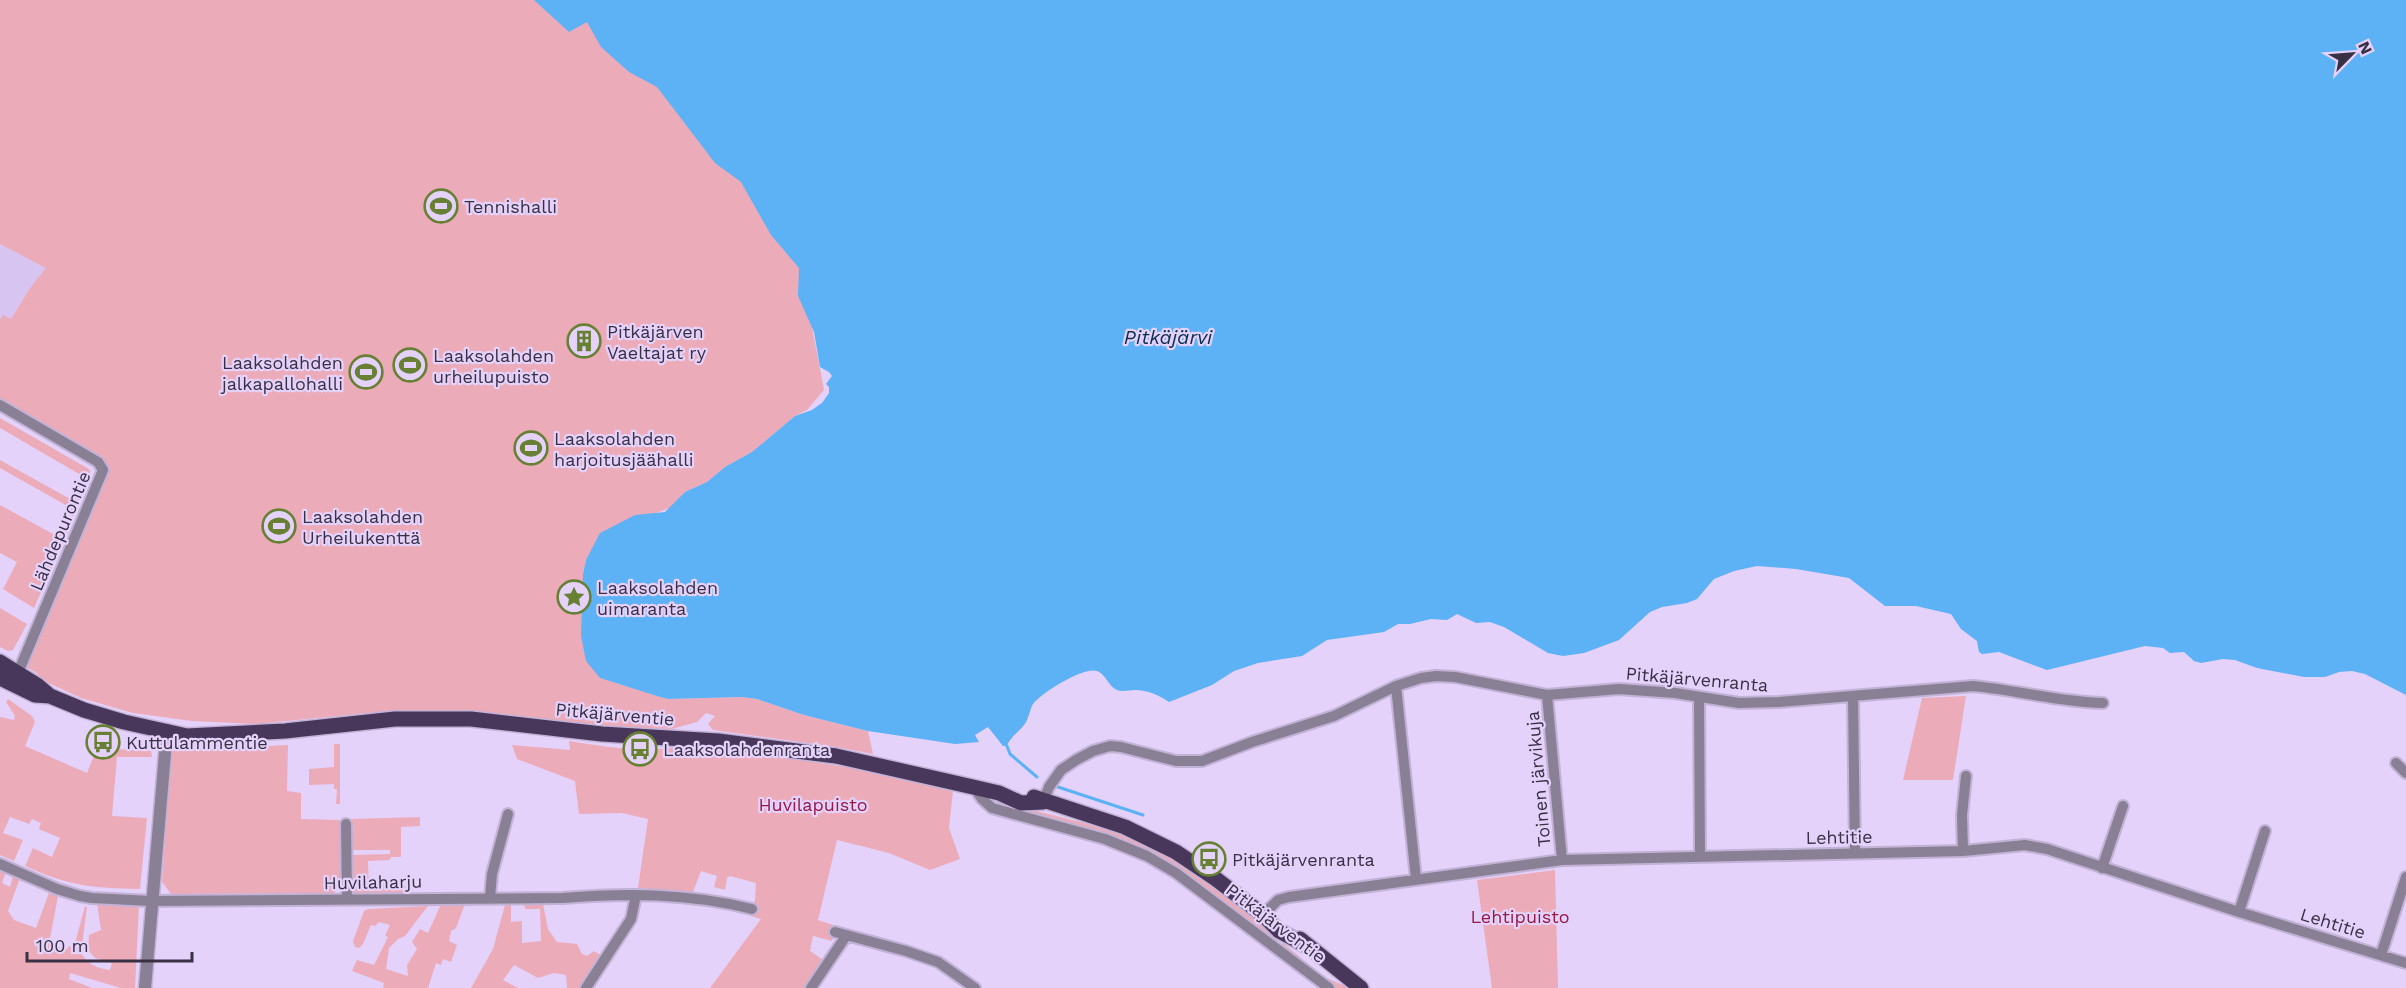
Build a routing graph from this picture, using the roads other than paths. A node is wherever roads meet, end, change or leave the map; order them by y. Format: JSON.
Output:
{"nodes":[{"id":1,"x":0,"y":405,"type":"edge"},
{"id":2,"x":0,"y":663,"type":"edge"},
{"id":3,"x":10,"y":679,"type":"edge"},
{"id":4,"x":1396,"y":686,"type":"junction"},
{"id":5,"x":1547,"y":695,"type":"junction"},
{"id":6,"x":1853,"y":696,"type":"junction"},
{"id":7,"x":1699,"y":697,"type":"junction"},
{"id":8,"x":2103,"y":703,"type":"dead end"},
{"id":9,"x":167,"y":730,"type":"junction"},
{"id":10,"x":2396,"y":763,"type":"dead end"},
{"id":11,"x":2406,"y":773,"type":"edge"},
{"id":12,"x":1966,"y":776,"type":"dead end"},
{"id":13,"x":973,"y":786,"type":"junction"},
{"id":14,"x":1043,"y":802,"type":"junction"},
{"id":15,"x":2123,"y":806,"type":"dead end"},
{"id":16,"x":508,"y":814,"type":"dead end"},
{"id":17,"x":346,"y":825,"type":"dead end"},
{"id":18,"x":2265,"y":831,"type":"dead end"},
{"id":19,"x":1964,"y":851,"type":"junction"},
{"id":20,"x":1855,"y":852,"type":"junction"},
{"id":21,"x":1700,"y":856,"type":"junction"},
{"id":22,"x":1562,"y":860,"type":"junction"},
{"id":23,"x":0,"y":864,"type":"edge"},
{"id":24,"x":2102,"y":868,"type":"junction"},
{"id":25,"x":2406,"y":877,"type":"edge"},
{"id":26,"x":1416,"y":879,"type":"junction"},
{"id":27,"x":636,"y":895,"type":"junction"},
{"id":28,"x":490,"y":897,"type":"junction"},
{"id":29,"x":347,"y":899,"type":"junction"},
{"id":30,"x":151,"y":900,"type":"junction"},
{"id":31,"x":752,"y":909,"type":"dead end"},
{"id":32,"x":2239,"y":912,"type":"junction"},
{"id":33,"x":1263,"y":915,"type":"junction"},
{"id":34,"x":835,"y":932,"type":"dead end"},
{"id":35,"x":846,"y":936,"type":"junction"},
{"id":36,"x":2382,"y":955,"type":"junction"},
{"id":37,"x":2406,"y":963,"type":"edge"},
{"id":38,"x":146,"y":988,"type":"edge"},
{"id":39,"x":586,"y":988,"type":"edge"},
{"id":40,"x":812,"y":988,"type":"edge"},
{"id":41,"x":975,"y":988,"type":"edge"},
{"id":42,"x":1329,"y":988,"type":"edge"},
{"id":43,"x":1361,"y":988,"type":"edge"}],
"edges":[{"from":1,"to":3,"type":"street","name":"Lähdepurontie"},
{"from":2,"to":3,"type":"main road","name":"Pitkäjärventie"},
{"from":3,"to":9,"type":"main road","name":"Pitkäjärventie"},
{"from":4,"to":5,"type":"street","name":"Pitkäjärvenranta"},
{"from":4,"to":14,"type":"street","name":"Pitkäjärvenranta"},
{"from":4,"to":26,"type":"street"},
{"from":5,"to":7,"type":"street","name":"Pitkäjärvenranta"},
{"from":5,"to":22,"type":"street","name":"Toinen järvikuja"},
{"from":6,"to":7,"type":"street","name":"Pitkäjärvenranta"},
{"from":6,"to":8,"type":"street","name":"Pitkäjärvenranta"},
{"from":6,"to":20,"type":"street"},
{"from":7,"to":21,"type":"street"},
{"from":9,"to":13,"type":"main road","name":"Pitkäjärventie"},
{"from":9,"to":30,"type":"street"},
{"from":10,"to":11,"type":"street"},
{"from":12,"to":19,"type":"street"},
{"from":13,"to":14,"type":"main road","name":"Pitkäjärventie"},
{"from":13,"to":42,"type":"street","name":"Pitkäjärventie"},
{"from":14,"to":33,"type":"main road","name":"Pitkäjärventie"},
{"from":15,"to":24,"type":"street"},
{"from":16,"to":28,"type":"street"},
{"from":17,"to":29,"type":"street"},
{"from":18,"to":32,"type":"street"},
{"from":19,"to":20,"type":"street","name":"Lehtitie"},
{"from":19,"to":24,"type":"street","name":"Lehtitie"},
{"from":20,"to":21,"type":"street","name":"Lehtitie"},
{"from":21,"to":22,"type":"street","name":"Lehtitie"},
{"from":22,"to":26,"type":"street","name":"Lehtitie"},
{"from":23,"to":30,"type":"street","name":"Huvilaharju"},
{"from":24,"to":32,"type":"street","name":"Lehtitie"},
{"from":25,"to":36,"type":"street"},
{"from":26,"to":33,"type":"street","name":"Lehtitie"},
{"from":27,"to":28,"type":"street","name":"Huvilaharju"},
{"from":27,"to":31,"type":"street","name":"Huvilaharju"},
{"from":27,"to":39,"type":"street"},
{"from":28,"to":29,"type":"street","name":"Huvilaharju"},
{"from":29,"to":30,"type":"street","name":"Huvilaharju"},
{"from":30,"to":38,"type":"street"},
{"from":32,"to":36,"type":"street","name":"Lehtitie"},
{"from":33,"to":43,"type":"main road","name":"Pitkäjärventie"},
{"from":34,"to":35,"type":"street"},
{"from":35,"to":40,"type":"street"},
{"from":35,"to":41,"type":"street"},
{"from":36,"to":37,"type":"street","name":"Lehtitie"}]}
